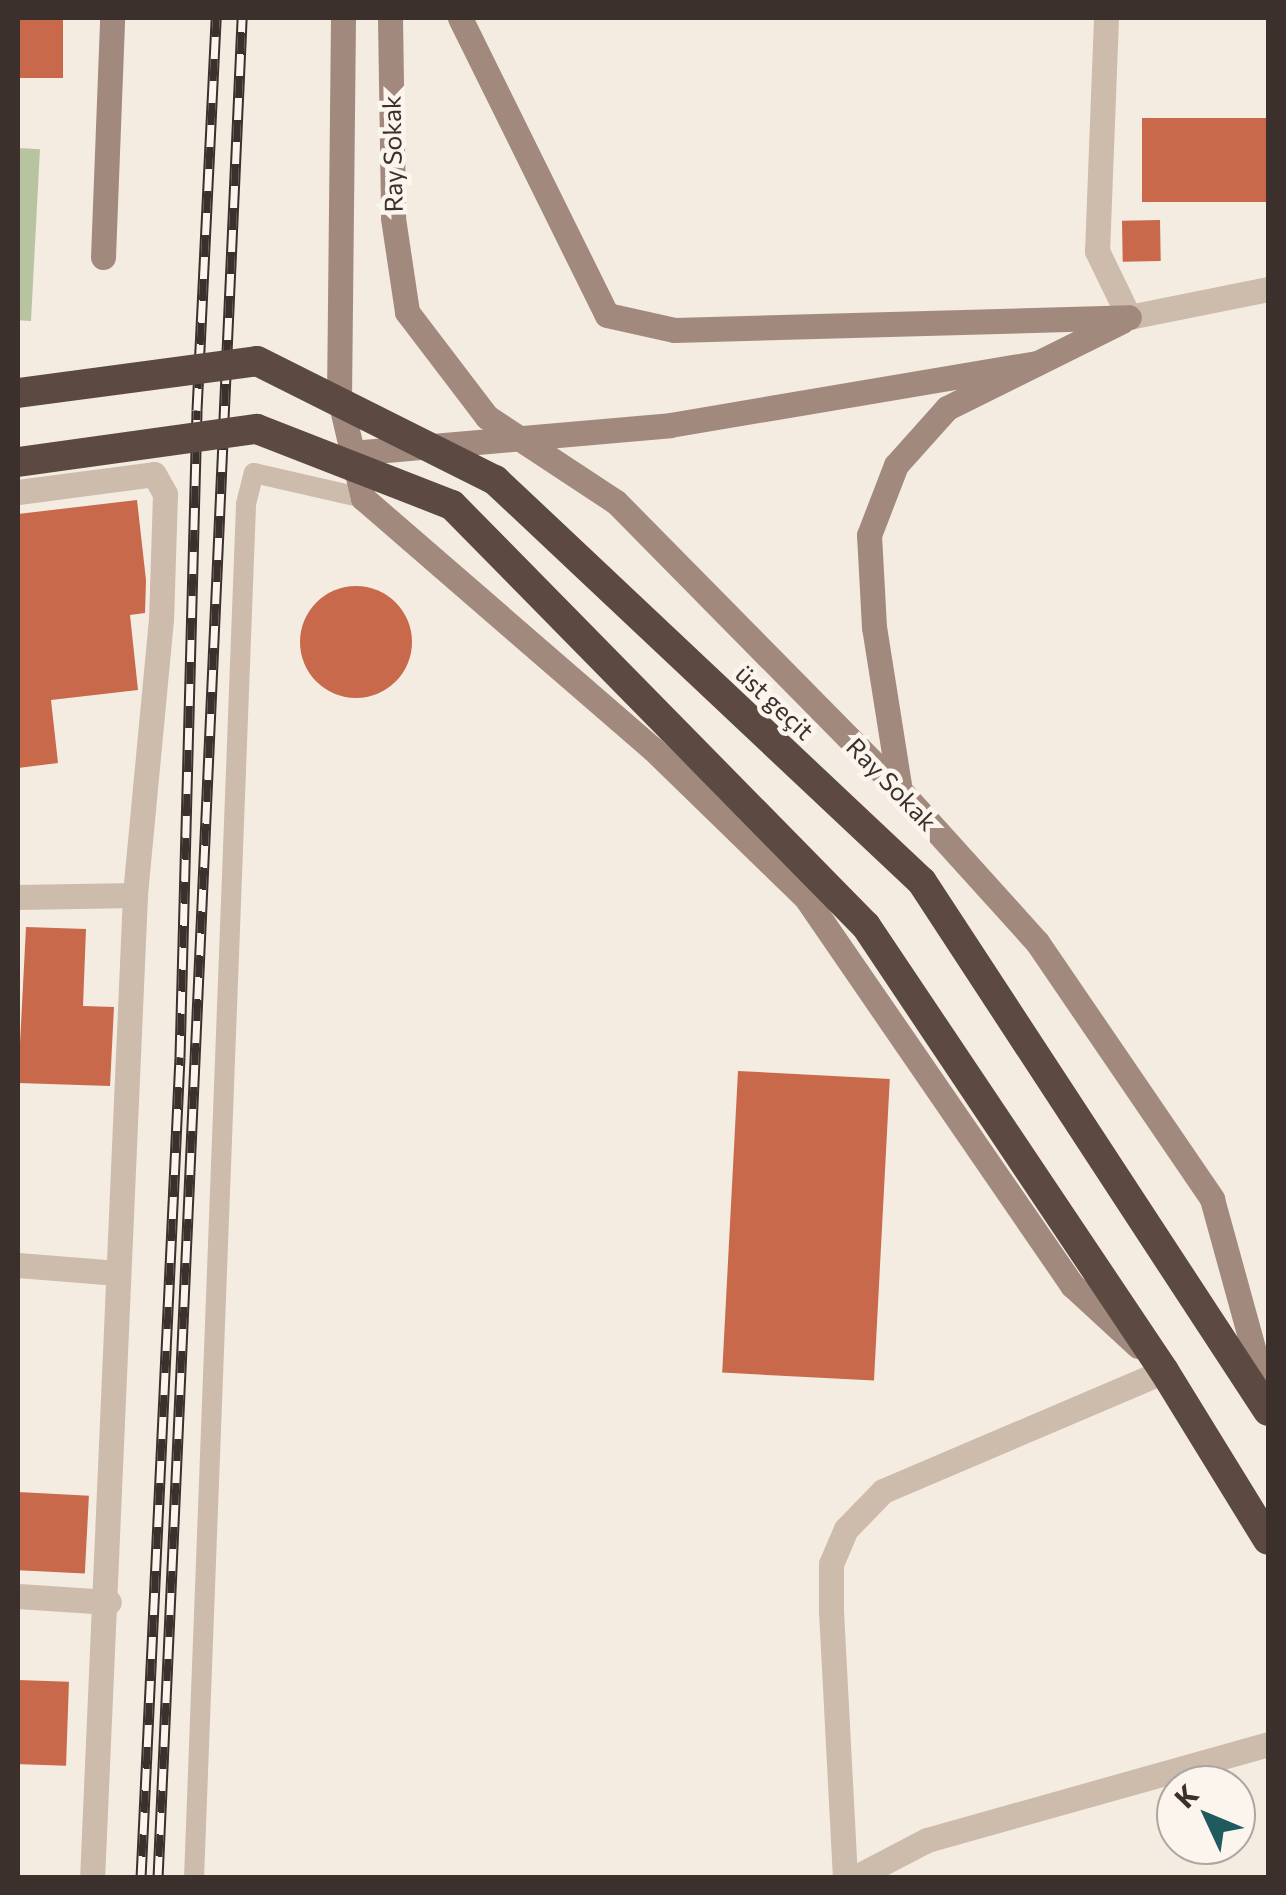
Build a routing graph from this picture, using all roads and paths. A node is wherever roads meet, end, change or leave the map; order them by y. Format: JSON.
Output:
{"nodes":[{"id":1,"x":112,"y":18,"type":"edge"},
{"id":2,"x":343,"y":18,"type":"edge"},
{"id":3,"x":390,"y":18,"type":"edge"},
{"id":4,"x":460,"y":18,"type":"edge"},
{"id":5,"x":1106,"y":18,"type":"edge"},
{"id":6,"x":103,"y":257,"type":"dead end"},
{"id":7,"x":1268,"y":290,"type":"edge"},
{"id":8,"x":1130,"y":317,"type":"junction"},
{"id":9,"x":1037,"y":362,"type":"junction"},
{"id":10,"x":18,"y":393,"type":"edge"},
{"id":11,"x":519,"y":438,"type":"junction"},
{"id":12,"x":352,"y":453,"type":"junction"},
{"id":13,"x":18,"y":462,"type":"edge"},
{"id":14,"x":18,"y":492,"type":"edge"},
{"id":15,"x":363,"y":498,"type":"junction"},
{"id":16,"x":900,"y":791,"type":"junction"},
{"id":17,"x":135,"y":896,"type":"junction"},
{"id":18,"x":18,"y":897,"type":"edge"},
{"id":19,"x":18,"y":1264,"type":"edge"},
{"id":20,"x":118,"y":1274,"type":"junction"},
{"id":21,"x":1164,"y":1371,"type":"junction"},
{"id":22,"x":1268,"y":1402,"type":"edge"},
{"id":23,"x":1268,"y":1411,"type":"edge"},
{"id":24,"x":1268,"y":1540,"type":"edge"},
{"id":25,"x":18,"y":1596,"type":"edge"},
{"id":26,"x":109,"y":1602,"type":"junction"},
{"id":27,"x":1268,"y":1744,"type":"edge"},
{"id":28,"x":92,"y":1878,"type":"edge"},
{"id":29,"x":194,"y":1878,"type":"edge"},
{"id":30,"x":846,"y":1878,"type":"edge"},
{"id":31,"x":854,"y":1878,"type":"edge"}],
"edges":[{"from":1,"to":6,"type":"street"},
{"from":2,"to":12,"type":"street"},
{"from":3,"to":11,"type":"street","name":"Ray Sokak"},
{"from":4,"to":8,"type":"street"},
{"from":5,"to":8,"type":"street"},
{"from":7,"to":8,"type":"street"},
{"from":8,"to":9,"type":"street"},
{"from":9,"to":11,"type":"street"},
{"from":9,"to":16,"type":"street"},
{"from":10,"to":23,"type":"highway","name":"üst geçit","bridge":true},
{"from":11,"to":12,"type":"street"},
{"from":11,"to":16,"type":"street","name":"Ray Sokak"},
{"from":12,"to":15,"type":"street"},
{"from":13,"to":21,"type":"highway","bridge":true},
{"from":14,"to":17,"type":"street"},
{"from":15,"to":21,"type":"street"},
{"from":15,"to":29,"type":"lane"},
{"from":16,"to":22,"type":"street","name":"Ray Sokak"},
{"from":17,"to":18,"type":"street"},
{"from":17,"to":20,"type":"street"},
{"from":19,"to":20,"type":"street"},
{"from":20,"to":26,"type":"street"},
{"from":21,"to":24,"type":"highway"},
{"from":21,"to":30,"type":"street"},
{"from":25,"to":26,"type":"street"},
{"from":26,"to":28,"type":"street"},
{"from":27,"to":31,"type":"street"}]}
